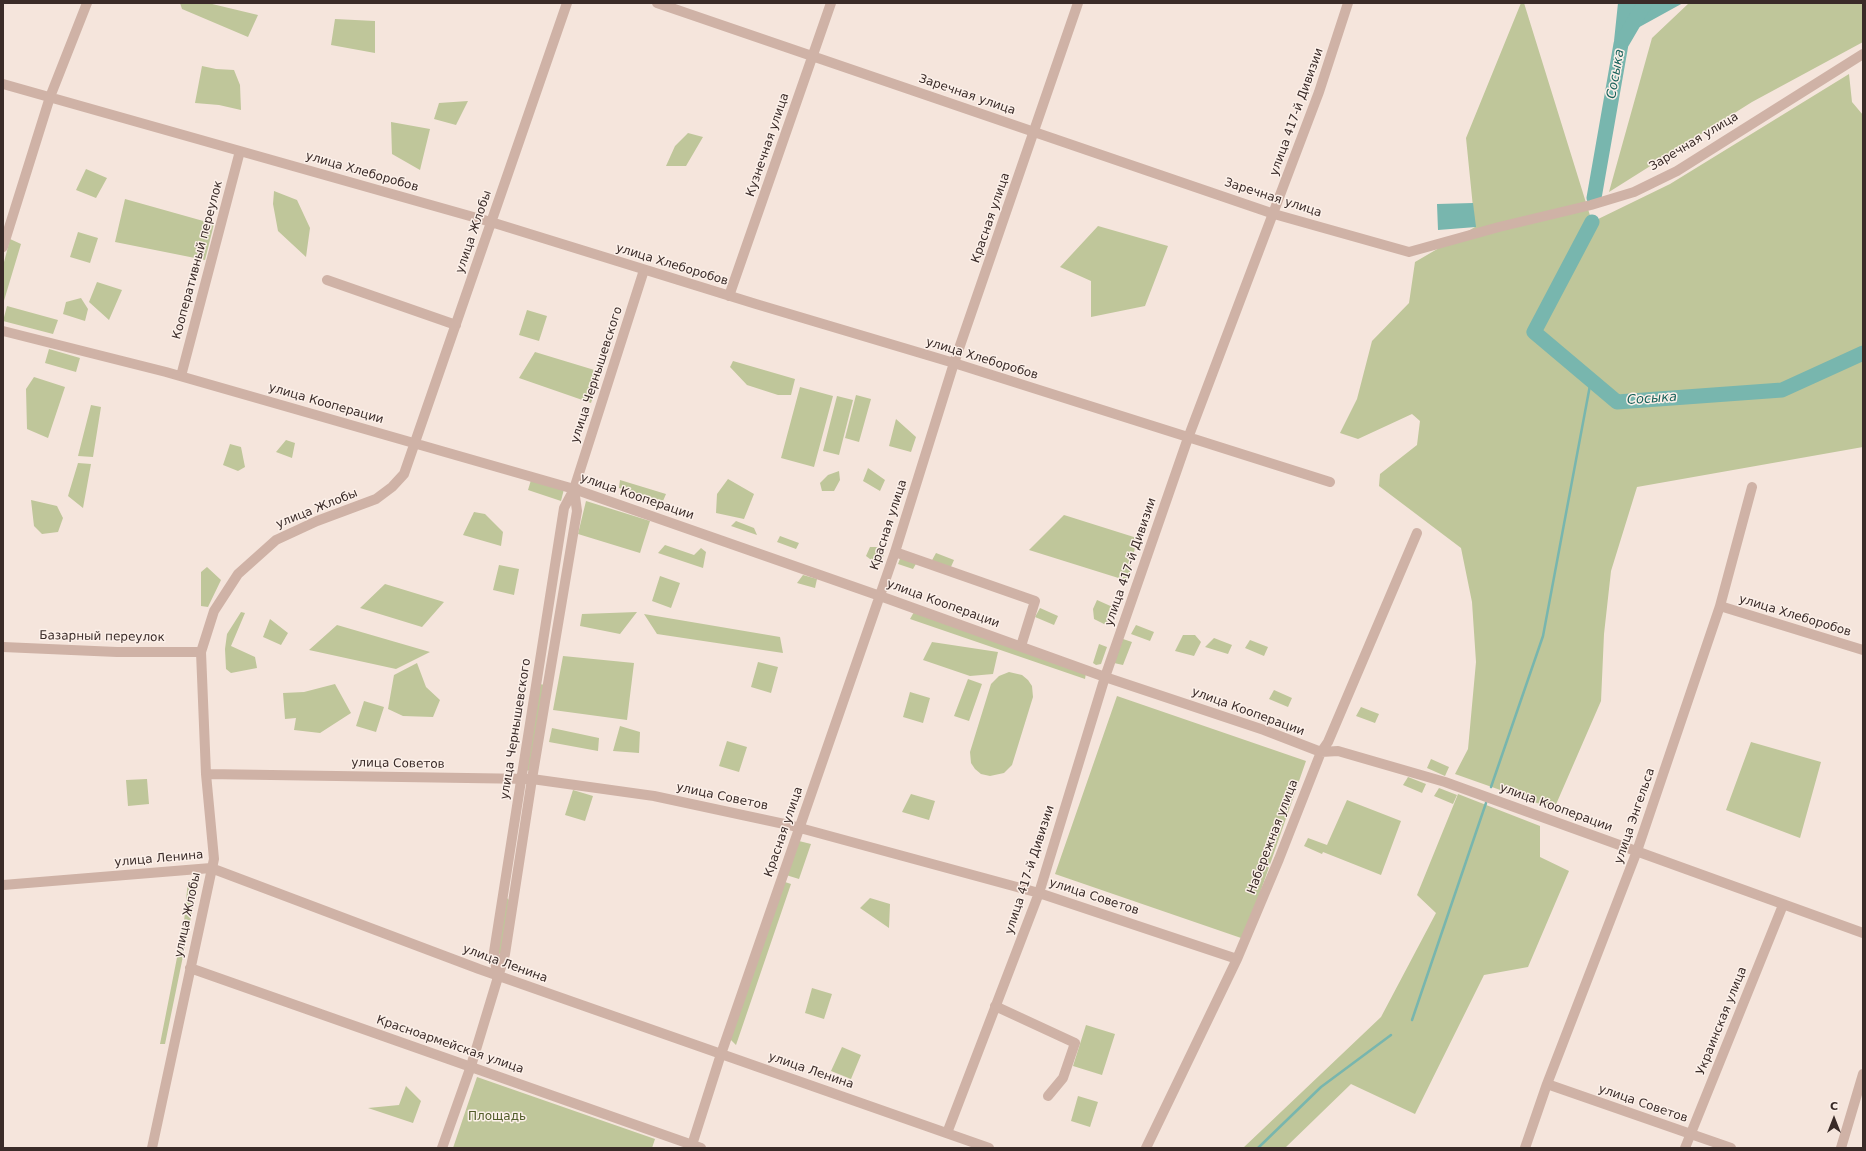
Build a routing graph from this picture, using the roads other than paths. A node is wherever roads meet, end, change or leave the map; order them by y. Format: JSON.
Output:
{"nodes":[{"id":1,"x":87,"y":3,"type":"edge"},
{"id":2,"x":567,"y":3,"type":"edge"},
{"id":3,"x":658,"y":3,"type":"edge"},
{"id":4,"x":831,"y":3,"type":"edge"},
{"id":5,"x":1078,"y":3,"type":"edge"},
{"id":6,"x":1348,"y":3,"type":"edge"},
{"id":7,"x":1863,"y":54,"type":"edge"},
{"id":8,"x":813,"y":57,"type":"junction"},
{"id":9,"x":3,"y":84,"type":"edge"},
{"id":10,"x":50,"y":97,"type":"junction"},
{"id":11,"x":1034,"y":132,"type":"junction"},
{"id":12,"x":240,"y":150,"type":"junction"},
{"id":13,"x":1274,"y":214,"type":"junction"},
{"id":14,"x":491,"y":222,"type":"junction"},
{"id":15,"x":3,"y":247,"type":"edge"},
{"id":16,"x":644,"y":270,"type":"junction"},
{"id":17,"x":327,"y":280,"type":"dead end"},
{"id":18,"x":729,"y":296,"type":"junction"},
{"id":19,"x":456,"y":325,"type":"junction"},
{"id":20,"x":3,"y":331,"type":"edge"},
{"id":21,"x":954,"y":363,"type":"junction"},
{"id":22,"x":181,"y":376,"type":"junction"},
{"id":23,"x":1188,"y":438,"type":"junction"},
{"id":24,"x":416,"y":443,"type":"junction"},
{"id":25,"x":1330,"y":482,"type":"dead end"},
{"id":26,"x":1752,"y":487,"type":"dead end"},
{"id":27,"x":574,"y":489,"type":"junction"},
{"id":28,"x":1418,"y":533,"type":"dead end"},
{"id":29,"x":895,"y":552,"type":"junction"},
{"id":30,"x":880,"y":596,"type":"junction"},
{"id":31,"x":1720,"y":606,"type":"junction"},
{"id":32,"x":1020,"y":646,"type":"junction"},
{"id":33,"x":3,"y":648,"type":"edge"},
{"id":34,"x":1863,"y":650,"type":"edge"},
{"id":35,"x":200,"y":652,"type":"junction"},
{"id":36,"x":1105,"y":677,"type":"junction"},
{"id":37,"x":1320,"y":752,"type":"junction"},
{"id":38,"x":206,"y":774,"type":"junction"},
{"id":39,"x":522,"y":779,"type":"junction"},
{"id":40,"x":532,"y":779,"type":"junction"},
{"id":41,"x":800,"y":828,"type":"junction"},
{"id":42,"x":1637,"y":851,"type":"junction"},
{"id":43,"x":211,"y":868,"type":"junction"},
{"id":44,"x":3,"y":885,"type":"edge"},
{"id":45,"x":1039,"y":893,"type":"junction"},
{"id":46,"x":1783,"y":905,"type":"junction"},
{"id":47,"x":1863,"y":933,"type":"edge"},
{"id":48,"x":1237,"y":959,"type":"junction"},
{"id":49,"x":190,"y":968,"type":"junction"},
{"id":50,"x":497,"y":975,"type":"junction"},
{"id":51,"x":995,"y":1006,"type":"junction"},
{"id":52,"x":721,"y":1054,"type":"junction"},
{"id":53,"x":471,"y":1066,"type":"junction"},
{"id":54,"x":1863,"y":1074,"type":"edge"},
{"id":55,"x":1547,"y":1084,"type":"junction"},
{"id":56,"x":1048,"y":1096,"type":"dead end"},
{"id":57,"x":947,"y":1133,"type":"junction"},
{"id":58,"x":1690,"y":1134,"type":"junction"},
{"id":59,"x":693,"y":1147,"type":"edge"},
{"id":60,"x":152,"y":1148,"type":"edge"},
{"id":61,"x":442,"y":1148,"type":"edge"},
{"id":62,"x":989,"y":1148,"type":"edge"},
{"id":63,"x":1146,"y":1148,"type":"edge"},
{"id":64,"x":1525,"y":1148,"type":"edge"},
{"id":65,"x":1685,"y":1148,"type":"edge"},
{"id":66,"x":1731,"y":1148,"type":"edge"},
{"id":67,"x":1841,"y":1148,"type":"edge"}],
"edges":[{"from":1,"to":10,"type":"street"},
{"from":2,"to":14,"type":"street","name":"улица Жлобы"},
{"from":3,"to":8,"type":"street","name":"Заречная улица"},
{"from":4,"to":8,"type":"street","name":"Кузнечная улица"},
{"from":5,"to":11,"type":"street","name":"Красная улица"},
{"from":6,"to":13,"type":"street","name":"улица 417-й Дивизии"},
{"from":7,"to":13,"type":"street","name":"Заречная улица"},
{"from":8,"to":11,"type":"street","name":"Заречная улица"},
{"from":8,"to":18,"type":"street","name":"Кузнечная улица"},
{"from":9,"to":10,"type":"street","name":"улица Хлеборобов"},
{"from":10,"to":12,"type":"street","name":"улица Хлеборобов"},
{"from":10,"to":15,"type":"street"},
{"from":11,"to":13,"type":"street","name":"Заречная улица"},
{"from":11,"to":21,"type":"street","name":"Красная улица"},
{"from":12,"to":14,"type":"street","name":"улица Хлеборобов"},
{"from":12,"to":22,"type":"street","name":"Кооперативный переулок"},
{"from":13,"to":23,"type":"street","name":"улица 417-й Дивизии"},
{"from":14,"to":16,"type":"street","name":"улица Хлеборобов"},
{"from":14,"to":19,"type":"street","name":"улица Жлобы"},
{"from":16,"to":18,"type":"street","name":"улица Хлеборобов"},
{"from":16,"to":27,"type":"street","name":"улица Чернышевского"},
{"from":17,"to":19,"type":"street"},
{"from":18,"to":21,"type":"street","name":"улица Хлеборобов"},
{"from":19,"to":24,"type":"street","name":"улица Жлобы"},
{"from":20,"to":22,"type":"street","name":"улица Кооперации"},
{"from":21,"to":23,"type":"street","name":"улица Хлеборобов"},
{"from":21,"to":29,"type":"street","name":"Красная улица"},
{"from":22,"to":24,"type":"street","name":"улица Кооперации"},
{"from":23,"to":25,"type":"street","name":"улица Хлеборобов"},
{"from":23,"to":36,"type":"street","name":"улица 417-й Дивизии"},
{"from":24,"to":27,"type":"street","name":"улица Кооперации"},
{"from":24,"to":35,"type":"street","name":"улица Жлобы"},
{"from":26,"to":31,"type":"street","name":"улица Энгельса"},
{"from":27,"to":30,"type":"street","name":"улица Кооперации"},
{"from":27,"to":39,"type":"street","name":"улица Чернышевского"},
{"from":27,"to":40,"type":"street","name":"улица Чернышевского"},
{"from":28,"to":37,"type":"street","name":"Набережная улица"},
{"from":29,"to":30,"type":"street","name":"Красная улица"},
{"from":29,"to":32,"type":"street"},
{"from":30,"to":32,"type":"street","name":"улица Кооперации"},
{"from":30,"to":41,"type":"street","name":"Красная улица"},
{"from":31,"to":34,"type":"street","name":"улица Хлеборобов"},
{"from":31,"to":42,"type":"street","name":"улица Энгельса"},
{"from":32,"to":36,"type":"street","name":"улица Кооперации"},
{"from":33,"to":35,"type":"street","name":"Базарный переулок"},
{"from":35,"to":38,"type":"street","name":"улица Жлобы"},
{"from":36,"to":37,"type":"street","name":"улица Кооперации"},
{"from":36,"to":45,"type":"street","name":"улица 417-й Дивизии"},
{"from":37,"to":42,"type":"street","name":"улица Кооперации"},
{"from":37,"to":48,"type":"street","name":"Набережная улица"},
{"from":38,"to":39,"type":"street","name":"улица Советов"},
{"from":38,"to":43,"type":"street","name":"улица Жлобы"},
{"from":39,"to":40,"type":"street","name":"улица Советов"},
{"from":39,"to":50,"type":"street","name":"улица Чернышевского"},
{"from":40,"to":41,"type":"street","name":"улица Советов"},
{"from":40,"to":50,"type":"street","name":"улица Чернышевского"},
{"from":41,"to":45,"type":"street","name":"улица Советов"},
{"from":41,"to":52,"type":"street","name":"Красная улица"},
{"from":42,"to":46,"type":"street","name":"улица Кооперации"},
{"from":42,"to":55,"type":"street","name":"улица Энгельса"},
{"from":43,"to":44,"type":"street","name":"улица Ленина"},
{"from":43,"to":49,"type":"street","name":"улица Жлобы"},
{"from":43,"to":50,"type":"street","name":"улица Ленина"},
{"from":45,"to":48,"type":"street","name":"улица Советов"},
{"from":45,"to":51,"type":"street","name":"улица 417-й Дивизии"},
{"from":46,"to":47,"type":"street","name":"улица Кооперации"},
{"from":46,"to":58,"type":"street","name":"Украинская улица"},
{"from":48,"to":63,"type":"street","name":"Набережная улица"},
{"from":49,"to":53,"type":"street","name":"Красноармейская улица"},
{"from":49,"to":60,"type":"street","name":"улица Жлобы"},
{"from":50,"to":52,"type":"street","name":"улица Ленина"},
{"from":50,"to":53,"type":"street","name":"улица Чернышевского"},
{"from":51,"to":56,"type":"street"},
{"from":51,"to":57,"type":"street","name":"улица 417-й Дивизии"},
{"from":52,"to":57,"type":"street","name":"улица Ленина"},
{"from":52,"to":59,"type":"street","name":"Красная улица"},
{"from":53,"to":59,"type":"street","name":"Красноармейская улица"},
{"from":53,"to":61,"type":"street","name":"улица Чернышевского"},
{"from":54,"to":67,"type":"street"},
{"from":55,"to":58,"type":"street","name":"улица Советов"},
{"from":55,"to":64,"type":"street","name":"улица Энгельса"},
{"from":57,"to":62,"type":"street","name":"улица Ленина"},
{"from":58,"to":65,"type":"street","name":"Украинская улица"},
{"from":58,"to":66,"type":"street","name":"улица Советов"}]}
